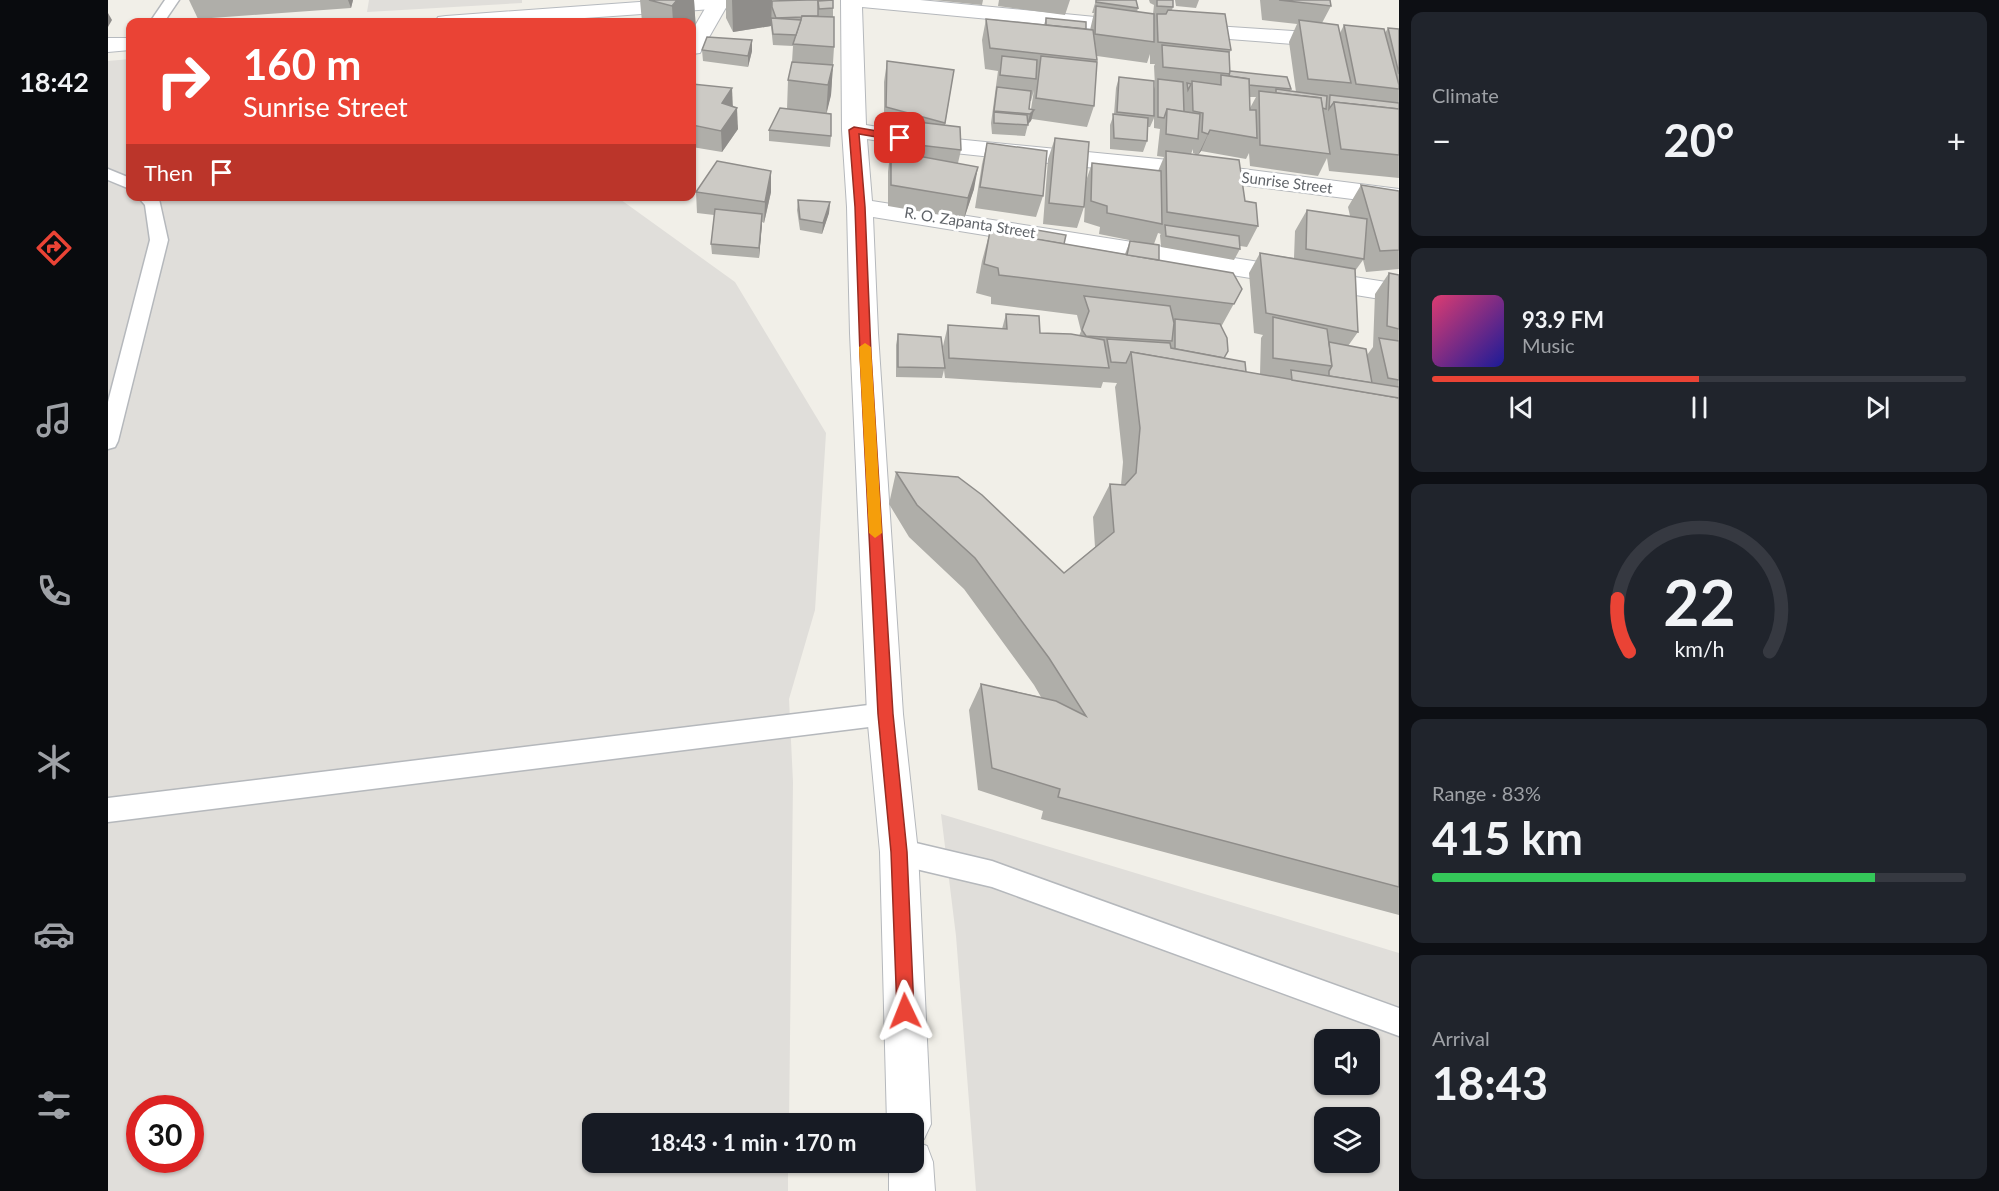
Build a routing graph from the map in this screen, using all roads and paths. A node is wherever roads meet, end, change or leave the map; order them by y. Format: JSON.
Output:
{"nodes":[{"id":1,"x":172,"y":0,"type":"edge"},
{"id":2,"x":755,"y":0,"type":"edge"},
{"id":3,"x":853,"y":0,"type":"edge"},
{"id":4,"x":718,"y":4,"type":"junction"},
{"id":5,"x":160,"y":18,"type":"edge"},
{"id":6,"x":506,"y":18,"type":"edge"},
{"id":7,"x":696,"y":41,"type":"edge"},
{"id":8,"x":126,"y":44,"type":"edge"},
{"id":9,"x":108,"y":45,"type":"edge"},
{"id":10,"x":1399,"y":45,"type":"edge"},
{"id":11,"x":854,"y":130,"type":"junction"},
{"id":12,"x":108,"y":174,"type":"edge"},
{"id":13,"x":126,"y":182,"type":"edge"},
{"id":14,"x":1399,"y":197,"type":"edge"},
{"id":15,"x":151,"y":201,"type":"edge"},
{"id":16,"x":860,"y":207,"type":"junction"},
{"id":17,"x":1399,"y":293,"type":"edge"},
{"id":18,"x":108,"y":441,"type":"edge"},
{"id":19,"x":885,"y":714,"type":"junction"},
{"id":20,"x":108,"y":810,"type":"edge"},
{"id":21,"x":899,"y":852,"type":"junction"},
{"id":22,"x":1399,"y":1022,"type":"edge"},
{"id":23,"x":909,"y":1113,"type":"edge"},
{"id":24,"x":911,"y":1173,"type":"edge"},
{"id":25,"x":912,"y":1191,"type":"edge"}],
"edges":[{"from":1,"to":5,"type":"lane"},
{"from":2,"to":4,"type":"street"},
{"from":3,"to":10,"type":"street"},
{"from":3,"to":11,"type":"street"},
{"from":4,"to":6,"type":"street"},
{"from":4,"to":7,"type":"street"},
{"from":8,"to":9,"type":"street"},
{"from":11,"to":14,"type":"street","name":"Sunrise Street"},
{"from":11,"to":16,"type":"street"},
{"from":12,"to":13,"type":"lane"},
{"from":15,"to":18,"type":"lane"},
{"from":16,"to":17,"type":"street","name":"R. O. Zapanta Street"},
{"from":16,"to":19,"type":"street"},
{"from":19,"to":20,"type":"lane"},
{"from":19,"to":21,"type":"street"},
{"from":21,"to":22,"type":"lane"},
{"from":21,"to":23,"type":"street"},
{"from":24,"to":25,"type":"street"}]}
